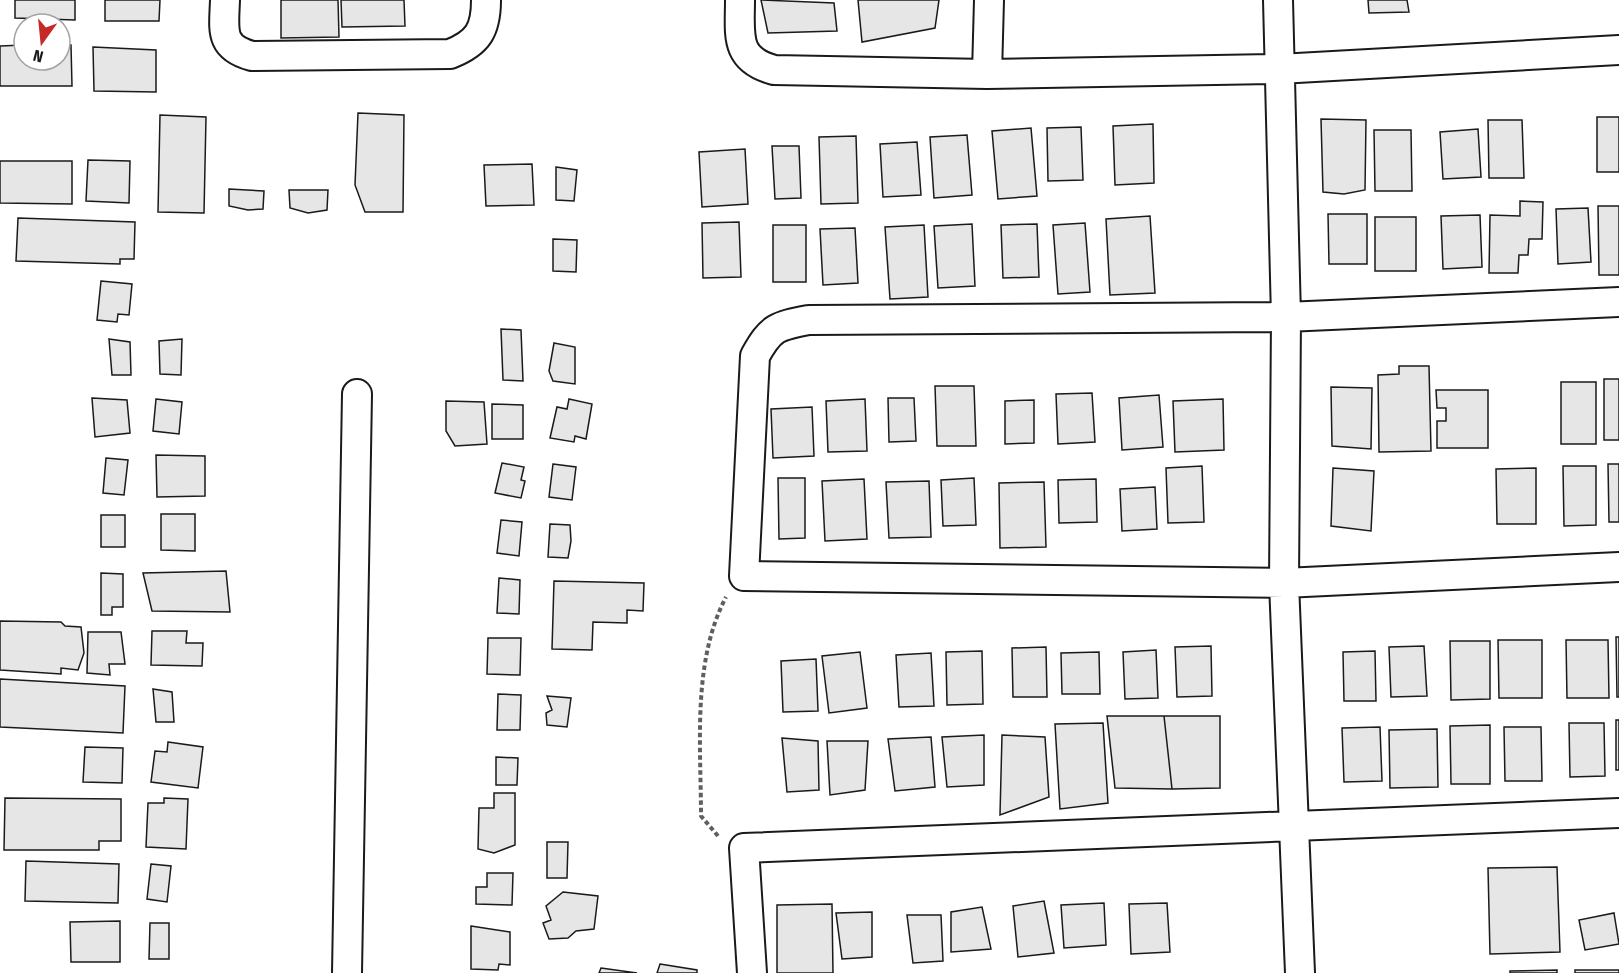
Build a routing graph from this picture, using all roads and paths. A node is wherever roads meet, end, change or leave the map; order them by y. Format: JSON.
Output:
{"nodes":[{"id":1,"x":225,"y":0,"type":"edge"},
{"id":2,"x":486,"y":0,"type":"edge"},
{"id":3,"x":740,"y":0,"type":"edge"},
{"id":4,"x":989,"y":0,"type":"edge"},
{"id":5,"x":1278,"y":0,"type":"edge"},
{"id":6,"x":1619,"y":50,"type":"edge"},
{"id":7,"x":1279,"y":69,"type":"junction"},
{"id":8,"x":987,"y":74,"type":"junction"},
{"id":9,"x":1619,"y":302,"type":"edge"},
{"id":10,"x":1286,"y":317,"type":"junction"},
{"id":11,"x":357,"y":394,"type":"dead end"},
{"id":12,"x":1619,"y":567,"type":"edge"},
{"id":13,"x":744,"y":576,"type":"junction"},
{"id":14,"x":1284,"y":583,"type":"junction"},
{"id":15,"x":1619,"y":813,"type":"edge"},
{"id":16,"x":1293,"y":828,"type":"junction"},
{"id":17,"x":744,"y":848,"type":"junction"},
{"id":18,"x":346,"y":973,"type":"edge"},
{"id":19,"x":752,"y":973,"type":"edge"},
{"id":20,"x":1300,"y":973,"type":"edge"}],
"edges":[{"from":1,"to":2,"type":"street"},
{"from":3,"to":8,"type":"street"},
{"from":4,"to":8,"type":"street"},
{"from":5,"to":7,"type":"street"},
{"from":6,"to":7,"type":"street"},
{"from":7,"to":8,"type":"street"},
{"from":7,"to":10,"type":"street"},
{"from":9,"to":10,"type":"street"},
{"from":10,"to":13,"type":"street"},
{"from":10,"to":14,"type":"street"},
{"from":11,"to":18,"type":"street"},
{"from":12,"to":14,"type":"street"},
{"from":13,"to":14,"type":"street"},
{"from":13,"to":17,"type":"path"},
{"from":14,"to":16,"type":"street"},
{"from":15,"to":16,"type":"street"},
{"from":16,"to":17,"type":"street"},
{"from":16,"to":20,"type":"street"},
{"from":17,"to":19,"type":"street"}]}
